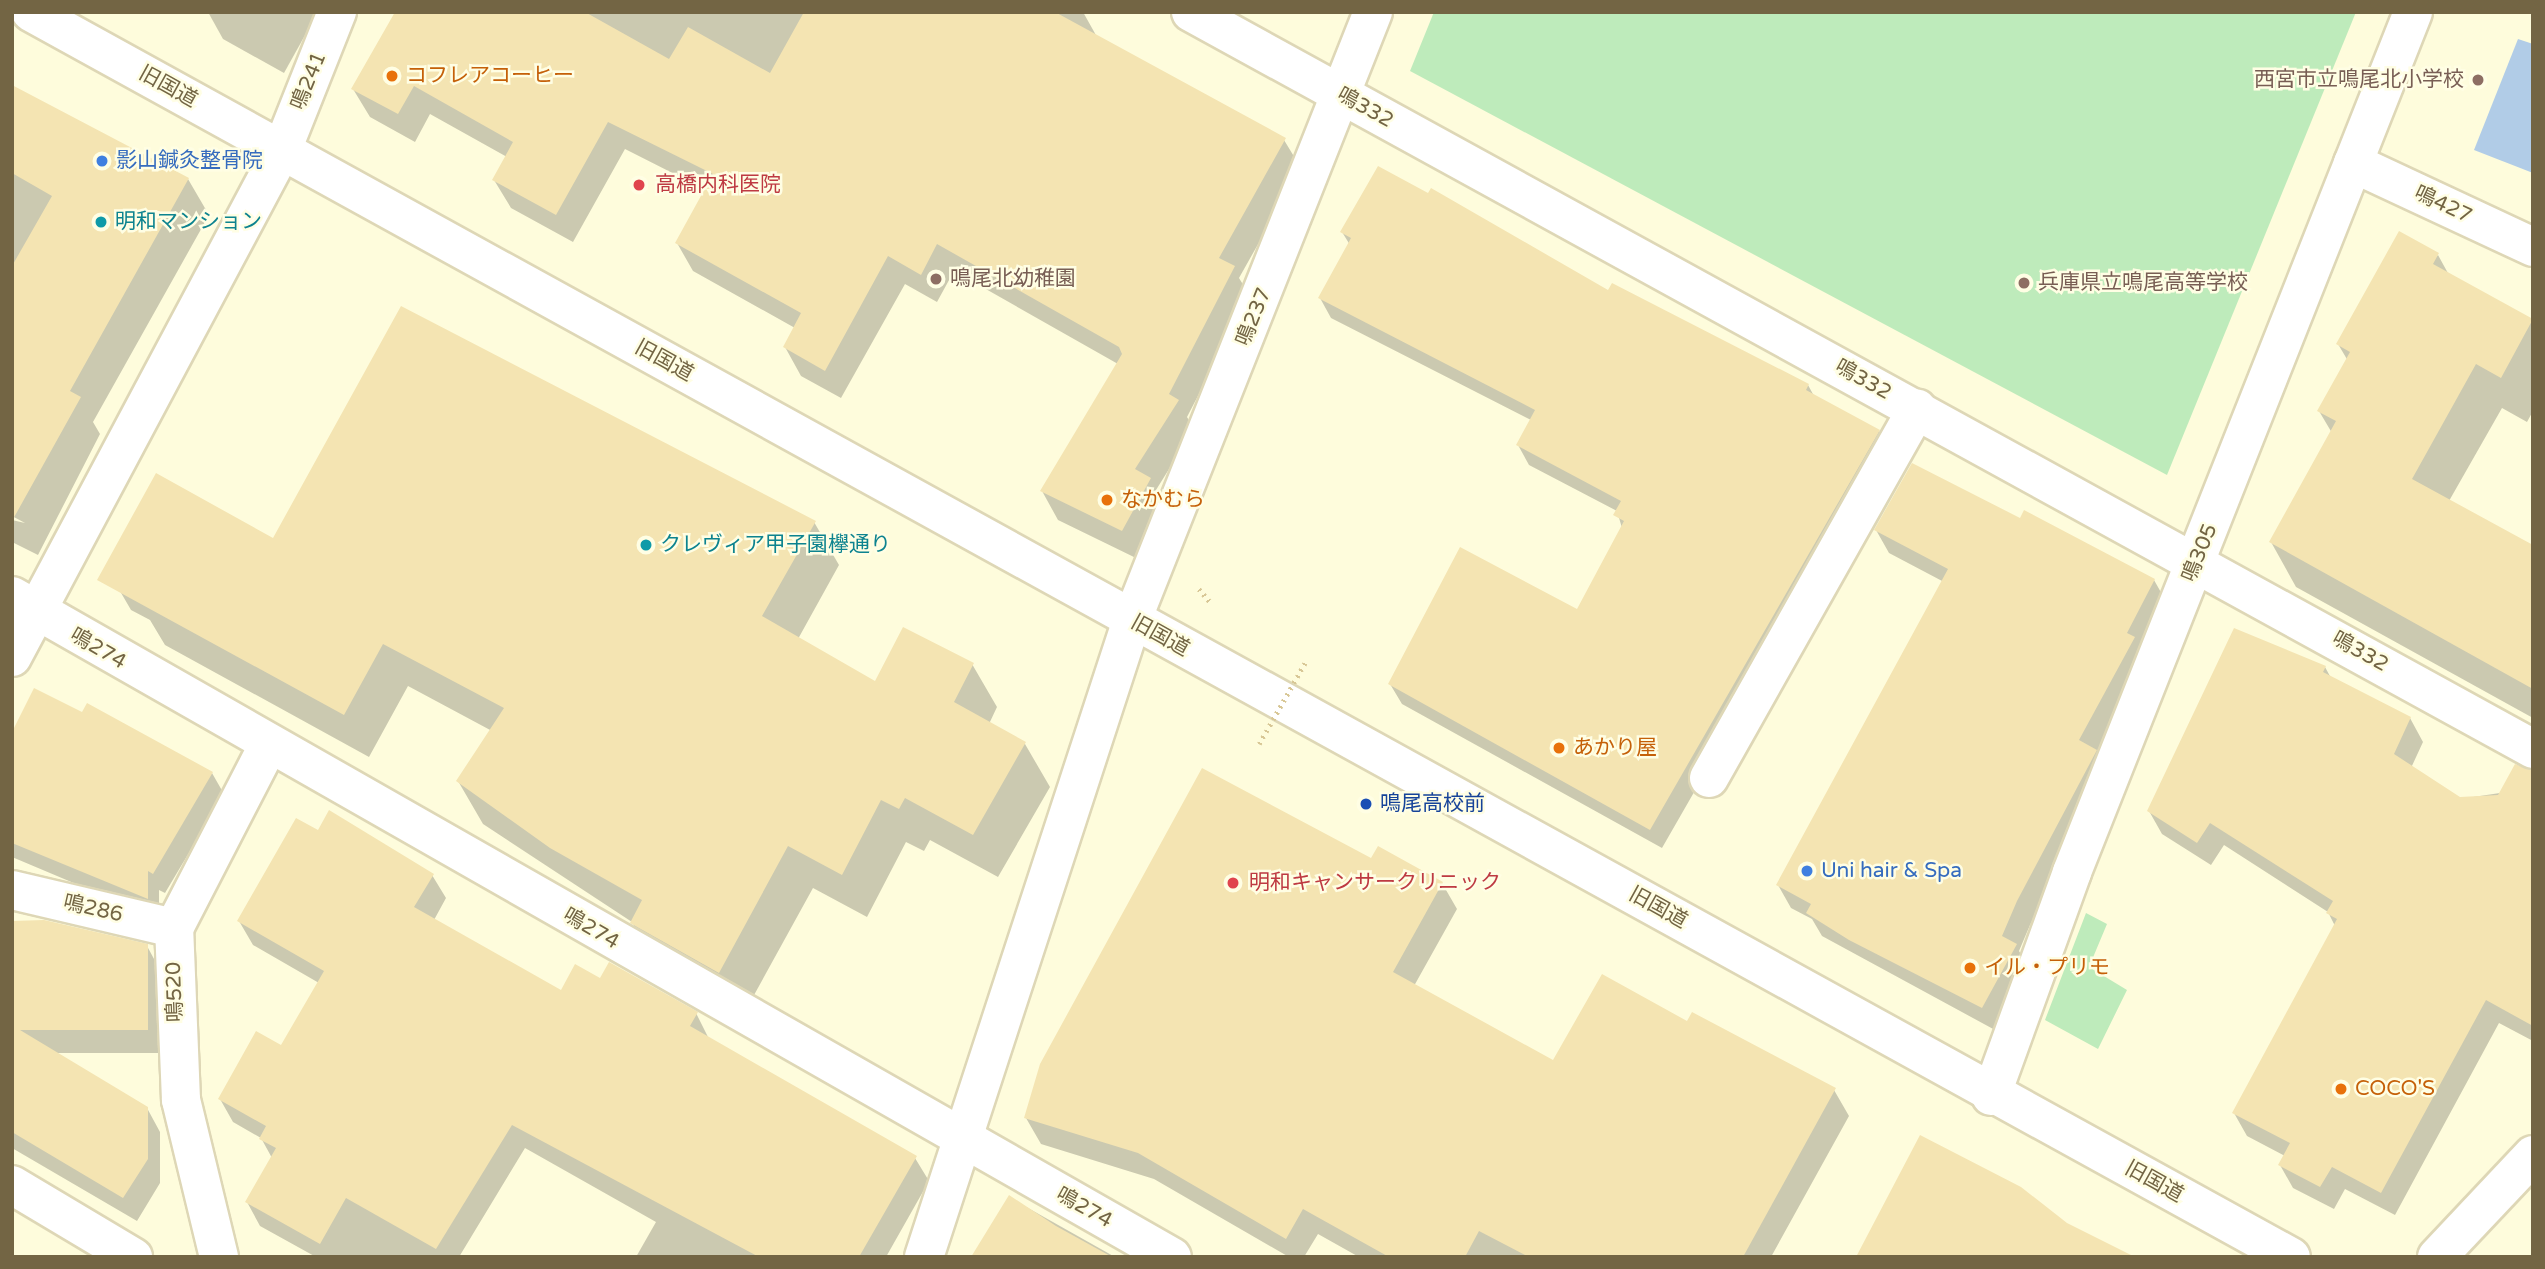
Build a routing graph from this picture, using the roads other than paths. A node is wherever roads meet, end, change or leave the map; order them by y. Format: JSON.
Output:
{"nodes":[{"id":1,"x":32,"y":12,"type":"edge"},
{"id":2,"x":337,"y":12,"type":"edge"},
{"id":3,"x":1191,"y":12,"type":"edge"},
{"id":4,"x":1373,"y":12,"type":"edge"},
{"id":5,"x":2413,"y":12,"type":"edge"},
{"id":6,"x":1341,"y":96,"type":"junction"},
{"id":7,"x":282,"y":150,"type":"junction"},
{"id":8,"x":2353,"y":163,"type":"junction"},
{"id":9,"x":2533,"y":247,"type":"edge"},
{"id":10,"x":1917,"y":409,"type":"junction"},
{"id":11,"x":2197,"y":561,"type":"junction"},
{"id":12,"x":23,"y":604,"type":"edge"},
{"id":13,"x":1132,"y":620,"type":"junction"},
{"id":14,"x":12,"y":657,"type":"edge"},
{"id":15,"x":268,"y":746,"type":"junction"},
{"id":16,"x":2533,"y":749,"type":"edge"},
{"id":17,"x":1709,"y":778,"type":"dead end"},
{"id":18,"x":12,"y":891,"type":"edge"},
{"id":19,"x":174,"y":928,"type":"junction"},
{"id":20,"x":1991,"y":1096,"type":"junction"},
{"id":21,"x":963,"y":1141,"type":"junction"},
{"id":22,"x":2533,"y":1155,"type":"edge"},
{"id":23,"x":12,"y":1185,"type":"edge"},
{"id":24,"x":133,"y":1257,"type":"edge"},
{"id":25,"x":219,"y":1257,"type":"edge"},
{"id":26,"x":924,"y":1257,"type":"edge"},
{"id":27,"x":1172,"y":1257,"type":"edge"},
{"id":28,"x":2291,"y":1257,"type":"edge"},
{"id":29,"x":2437,"y":1257,"type":"edge"}],
"edges":[{"from":1,"to":7,"type":"street","name":"旧国道"},
{"from":2,"to":7,"type":"street","name":"鳴241"},
{"from":3,"to":6,"type":"street","name":"鳴332"},
{"from":4,"to":6,"type":"street","name":"鳴237"},
{"from":5,"to":8,"type":"street","name":"鳴305"},
{"from":6,"to":10,"type":"street","name":"鳴332"},
{"from":6,"to":13,"type":"street","name":"鳴237"},
{"from":7,"to":12,"type":"street","name":"鳴241"},
{"from":7,"to":13,"type":"street","name":"旧国道"},
{"from":8,"to":9,"type":"street","name":"鳴427"},
{"from":8,"to":11,"type":"street","name":"鳴305"},
{"from":10,"to":11,"type":"street","name":"鳴332"},
{"from":10,"to":17,"type":"street"},
{"from":11,"to":16,"type":"street","name":"鳴332"},
{"from":11,"to":20,"type":"street","name":"鳴305"},
{"from":12,"to":14,"type":"street","name":"鳴241"},
{"from":12,"to":15,"type":"street","name":"鳴274"},
{"from":13,"to":20,"type":"street","name":"旧国道"},
{"from":13,"to":21,"type":"street","name":"鳴237"},
{"from":15,"to":19,"type":"street","name":"鳴520"},
{"from":15,"to":21,"type":"street","name":"鳴274"},
{"from":18,"to":19,"type":"street","name":"鳴286"},
{"from":19,"to":25,"type":"street","name":"鳴520"},
{"from":20,"to":28,"type":"street","name":"旧国道"},
{"from":21,"to":26,"type":"street","name":"鳴237"},
{"from":21,"to":27,"type":"street","name":"鳴274"},
{"from":22,"to":29,"type":"street"},
{"from":23,"to":24,"type":"street"}]}
